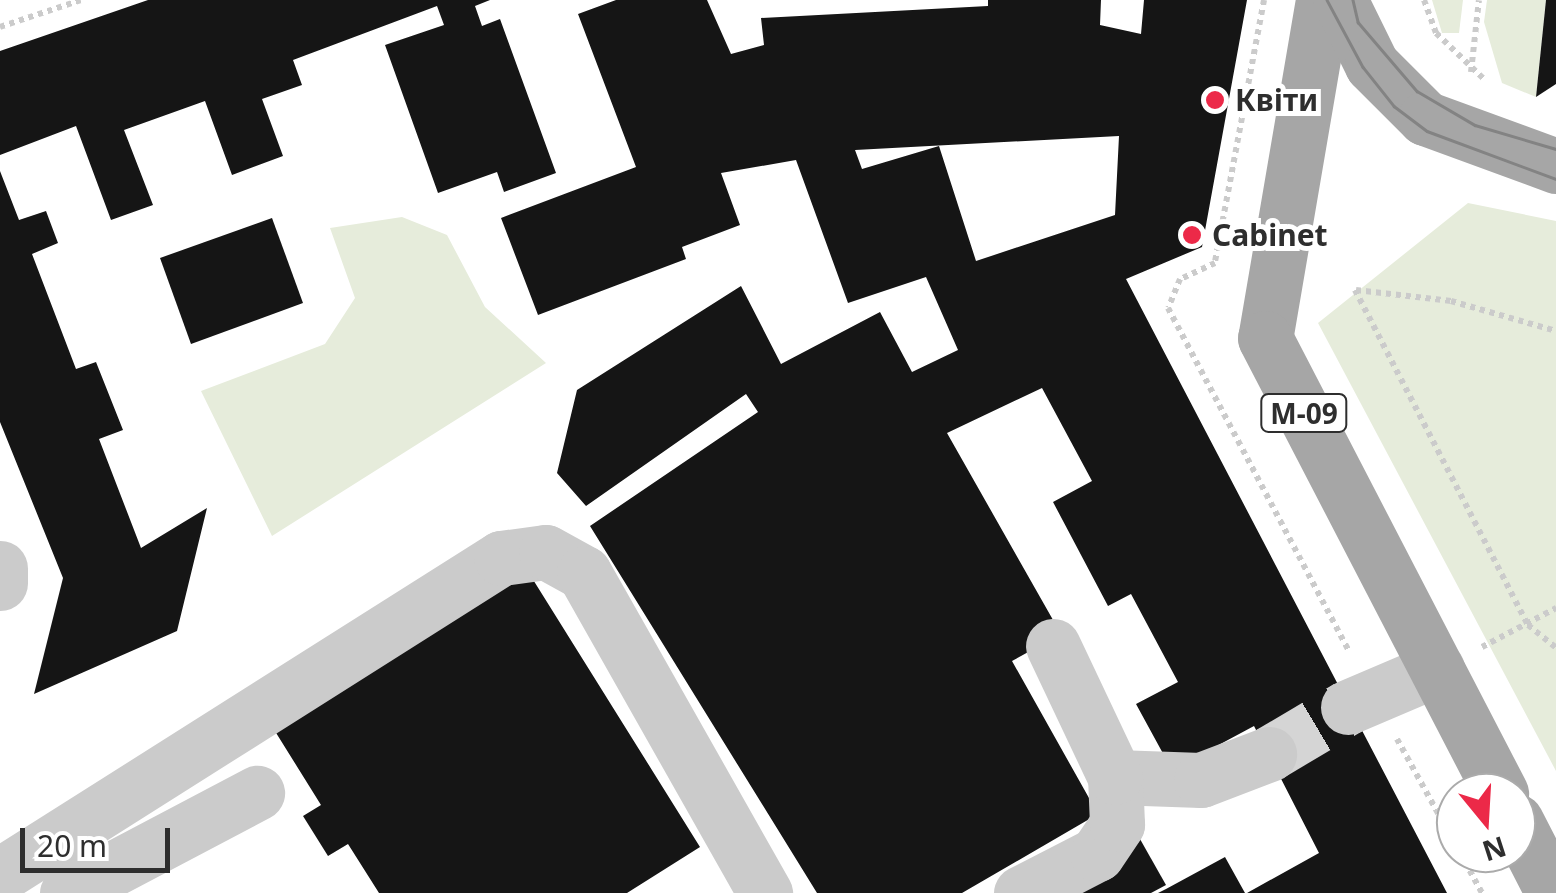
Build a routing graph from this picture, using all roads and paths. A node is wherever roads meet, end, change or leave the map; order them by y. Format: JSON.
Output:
{"nodes":[{"id":1,"x":81,"y":0,"type":"edge"},
{"id":2,"x":1264,"y":0,"type":"edge"},
{"id":3,"x":1323,"y":0,"type":"edge"},
{"id":4,"x":1340,"y":0,"type":"edge"},
{"id":5,"x":1424,"y":0,"type":"edge"},
{"id":6,"x":1478,"y":0,"type":"edge"},
{"id":7,"x":0,"y":27,"type":"edge"},
{"id":8,"x":1471,"y":72,"type":"junction"},
{"id":9,"x":1502,"y":90,"type":"dead end"},
{"id":10,"x":1556,"y":166,"type":"edge"},
{"id":11,"x":1556,"y":332,"type":"edge"},
{"id":12,"x":0,"y":568,"type":"edge"},
{"id":13,"x":0,"y":583,"type":"edge"},
{"id":14,"x":1556,"y":608,"type":"edge"},
{"id":15,"x":1528,"y":625,"type":"junction"},
{"id":16,"x":1053,"y":646,"type":"dead end"},
{"id":17,"x":1556,"y":648,"type":"edge"},
{"id":18,"x":1437,"y":669,"type":"junction"},
{"id":19,"x":1360,"y":700,"type":"junction"},
{"id":20,"x":1269,"y":754,"type":"tunnel mouth"},
{"id":21,"x":1492,"y":773,"type":"edge"},
{"id":22,"x":1115,"y":777,"type":"junction"},
{"id":23,"x":257,"y":793,"type":"dead end"},
{"id":24,"x":1436,"y":816,"type":"edge"},
{"id":25,"x":1536,"y":860,"type":"edge"},
{"id":26,"x":0,"y":875,"type":"edge"},
{"id":27,"x":67,"y":893,"type":"edge"},
{"id":28,"x":765,"y":893,"type":"edge"},
{"id":29,"x":1021,"y":893,"type":"edge"},
{"id":30,"x":1553,"y":893,"type":"edge"}],
"edges":[{"from":1,"to":7,"type":"path"},
{"from":2,"to":19,"type":"path"},
{"from":3,"to":18,"type":"main road","number":"М-09"},
{"from":4,"to":10,"type":"main road"},
{"from":5,"to":8,"type":"path"},
{"from":6,"to":8,"type":"path"},
{"from":8,"to":9,"type":"path"},
{"from":11,"to":15,"type":"path"},
{"from":12,"to":13,"type":"street"},
{"from":14,"to":15,"type":"path"},
{"from":15,"to":17,"type":"path"},
{"from":15,"to":18,"type":"path"},
{"from":16,"to":22,"type":"street"},
{"from":18,"to":19,"type":"street"},
{"from":18,"to":21,"type":"main road","number":"М-09"},
{"from":19,"to":24,"type":"path"},
{"from":20,"to":22,"type":"street"},
{"from":22,"to":29,"type":"street"},
{"from":23,"to":27,"type":"street"},
{"from":25,"to":30,"type":"main road"},
{"from":26,"to":28,"type":"street"}]}
